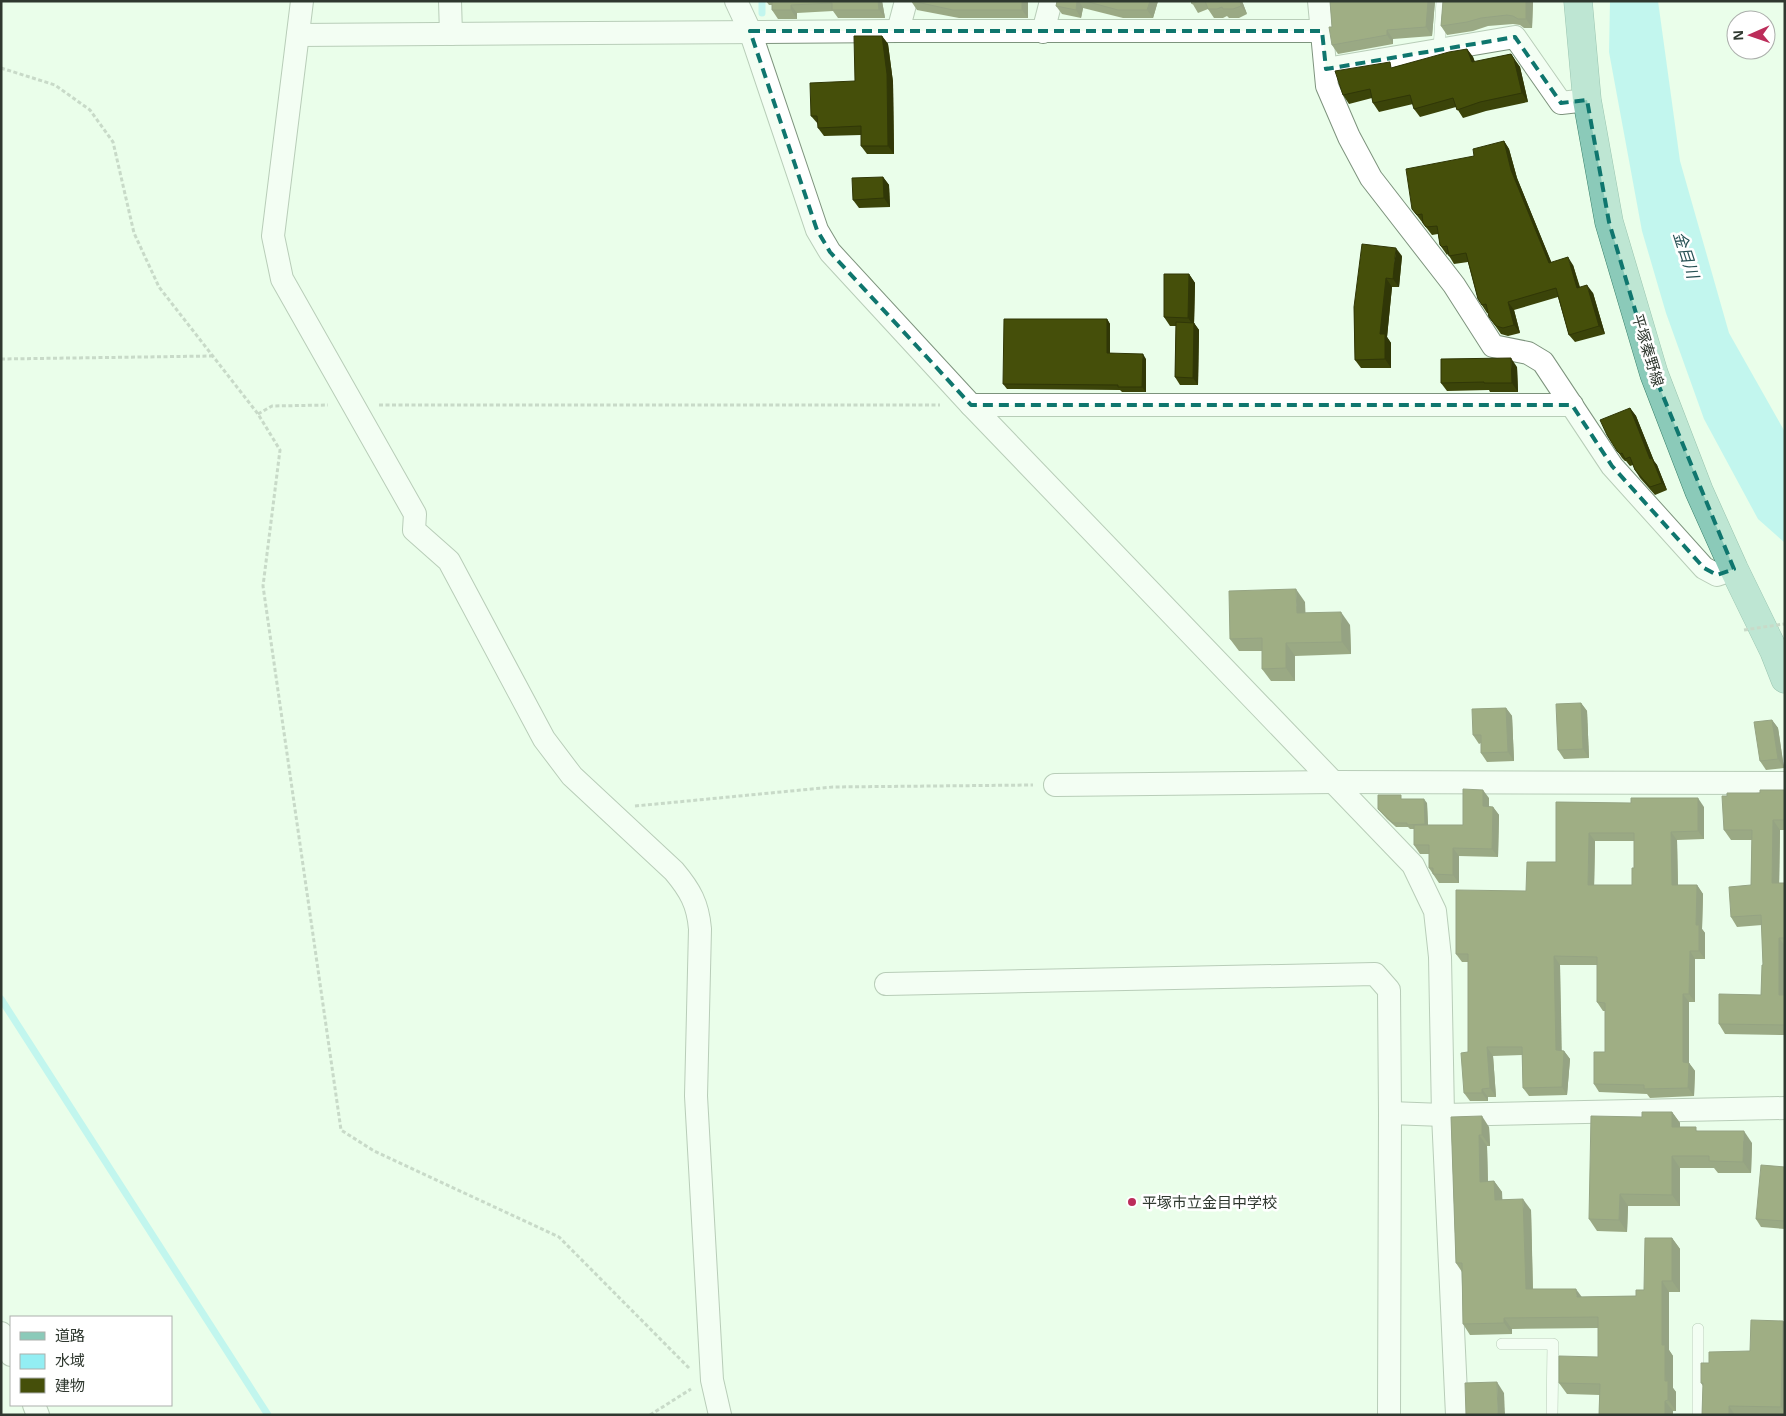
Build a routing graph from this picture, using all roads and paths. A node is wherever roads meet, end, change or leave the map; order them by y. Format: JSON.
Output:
{"nodes":[{"id":1,"x":302,"y":1,"type":"edge"},
{"id":2,"x":450,"y":1,"type":"edge"},
{"id":3,"x":736,"y":1,"type":"edge"},
{"id":4,"x":906,"y":1,"type":"edge"},
{"id":5,"x":1051,"y":1,"type":"edge"},
{"id":6,"x":1319,"y":1,"type":"edge"},
{"id":7,"x":1442,"y":1,"type":"edge"},
{"id":8,"x":1578,"y":1,"type":"edge"},
{"id":9,"x":898,"y":30,"type":"junction"},
{"id":10,"x":750,"y":31,"type":"junction"},
{"id":11,"x":1322,"y":31,"type":"junction"},
{"id":12,"x":1043,"y":32,"type":"junction"},
{"id":13,"x":451,"y":34,"type":"junction"},
{"id":14,"x":298,"y":35,"type":"junction"},
{"id":15,"x":1440,"y":49,"type":"junction"},
{"id":16,"x":1,"y":68,"type":"edge"},
{"id":17,"x":1326,"y":69,"type":"junction"},
{"id":18,"x":1587,"y":100,"type":"junction"},
{"id":19,"x":214,"y":356,"type":"junction"},
{"id":20,"x":1,"y":359,"type":"edge"},
{"id":21,"x":354,"y":405,"type":"junction"},
{"id":22,"x":1572,"y":405,"type":"junction"},
{"id":23,"x":971,"y":406,"type":"junction"},
{"id":24,"x":258,"y":414,"type":"junction"},
{"id":25,"x":1734,"y":569,"type":"junction"},
{"id":26,"x":1784,"y":624,"type":"edge"},
{"id":27,"x":1744,"y":630,"type":"dead end"},
{"id":28,"x":1779,"y":653,"type":"edge"},
{"id":29,"x":1785,"y":679,"type":"edge"},
{"id":30,"x":1333,"y":782,"type":"junction"},
{"id":31,"x":1785,"y":783,"type":"edge"},
{"id":32,"x":1055,"y":785,"type":"joint"},
{"id":33,"x":615,"y":816,"type":"junction"},
{"id":34,"x":886,"y":984,"type":"dead end"},
{"id":35,"x":1785,"y":1108,"type":"edge"},
{"id":36,"x":1390,"y":1113,"type":"junction"},
{"id":37,"x":1443,"y":1115,"type":"junction"},
{"id":38,"x":1698,"y":1329,"type":"dead end"},
{"id":39,"x":1,"y":1333,"type":"edge"},
{"id":40,"x":1502,"y":1344,"type":"dead end"},
{"id":41,"x":10,"y":1353,"type":"edge"},
{"id":42,"x":696,"y":1375,"type":"dead end"},
{"id":43,"x":695,"y":1386,"type":"dead end"},
{"id":44,"x":650,"y":1415,"type":"edge"},
{"id":45,"x":720,"y":1415,"type":"edge"},
{"id":46,"x":1389,"y":1415,"type":"edge"},
{"id":47,"x":1457,"y":1415,"type":"edge"},
{"id":48,"x":1552,"y":1415,"type":"edge"},
{"id":49,"x":1698,"y":1415,"type":"edge"}],
"edges":[{"from":1,"to":14,"type":"street"},
{"from":2,"to":13,"type":"street"},
{"from":3,"to":10,"type":"street"},
{"from":4,"to":9,"type":"street"},
{"from":5,"to":12,"type":"street"},
{"from":6,"to":11,"type":"street"},
{"from":7,"to":15,"type":"lane"},
{"from":8,"to":18,"type":"main road","name":"平塚秦野線"},
{"from":9,"to":10,"type":"street"},
{"from":9,"to":12,"type":"street"},
{"from":10,"to":13,"type":"street"},
{"from":10,"to":23,"type":"street"},
{"from":11,"to":12,"type":"street"},
{"from":11,"to":17,"type":"street"},
{"from":13,"to":14,"type":"street"},
{"from":14,"to":21,"type":"street"},
{"from":15,"to":17,"type":"street"},
{"from":15,"to":18,"type":"street"},
{"from":16,"to":19,"type":"path"},
{"from":17,"to":22,"type":"street"},
{"from":18,"to":25,"type":"main road","name":"平塚秦野線"},
{"from":19,"to":20,"type":"path"},
{"from":19,"to":24,"type":"path"},
{"from":21,"to":23,"type":"path"},
{"from":21,"to":24,"type":"path"},
{"from":21,"to":33,"type":"street"},
{"from":22,"to":23,"type":"street"},
{"from":22,"to":25,"type":"street"},
{"from":23,"to":30,"type":"street"},
{"from":24,"to":42,"type":"path"},
{"from":25,"to":28,"type":"main road","name":"平塚秦野線"},
{"from":26,"to":27,"type":"path","bridge":true},
{"from":28,"to":29,"type":"main road","name":"平塚秦野線"},
{"from":30,"to":31,"type":"street"},
{"from":30,"to":32,"type":"street"},
{"from":30,"to":37,"type":"street"},
{"from":32,"to":33,"type":"path"},
{"from":33,"to":45,"type":"street"},
{"from":34,"to":36,"type":"street"},
{"from":35,"to":37,"type":"street"},
{"from":36,"to":37,"type":"street"},
{"from":36,"to":46,"type":"street"},
{"from":37,"to":47,"type":"street"},
{"from":38,"to":49,"type":"lane"},
{"from":39,"to":41,"type":"street"},
{"from":40,"to":48,"type":"lane"},
{"from":43,"to":44,"type":"path"}]}
